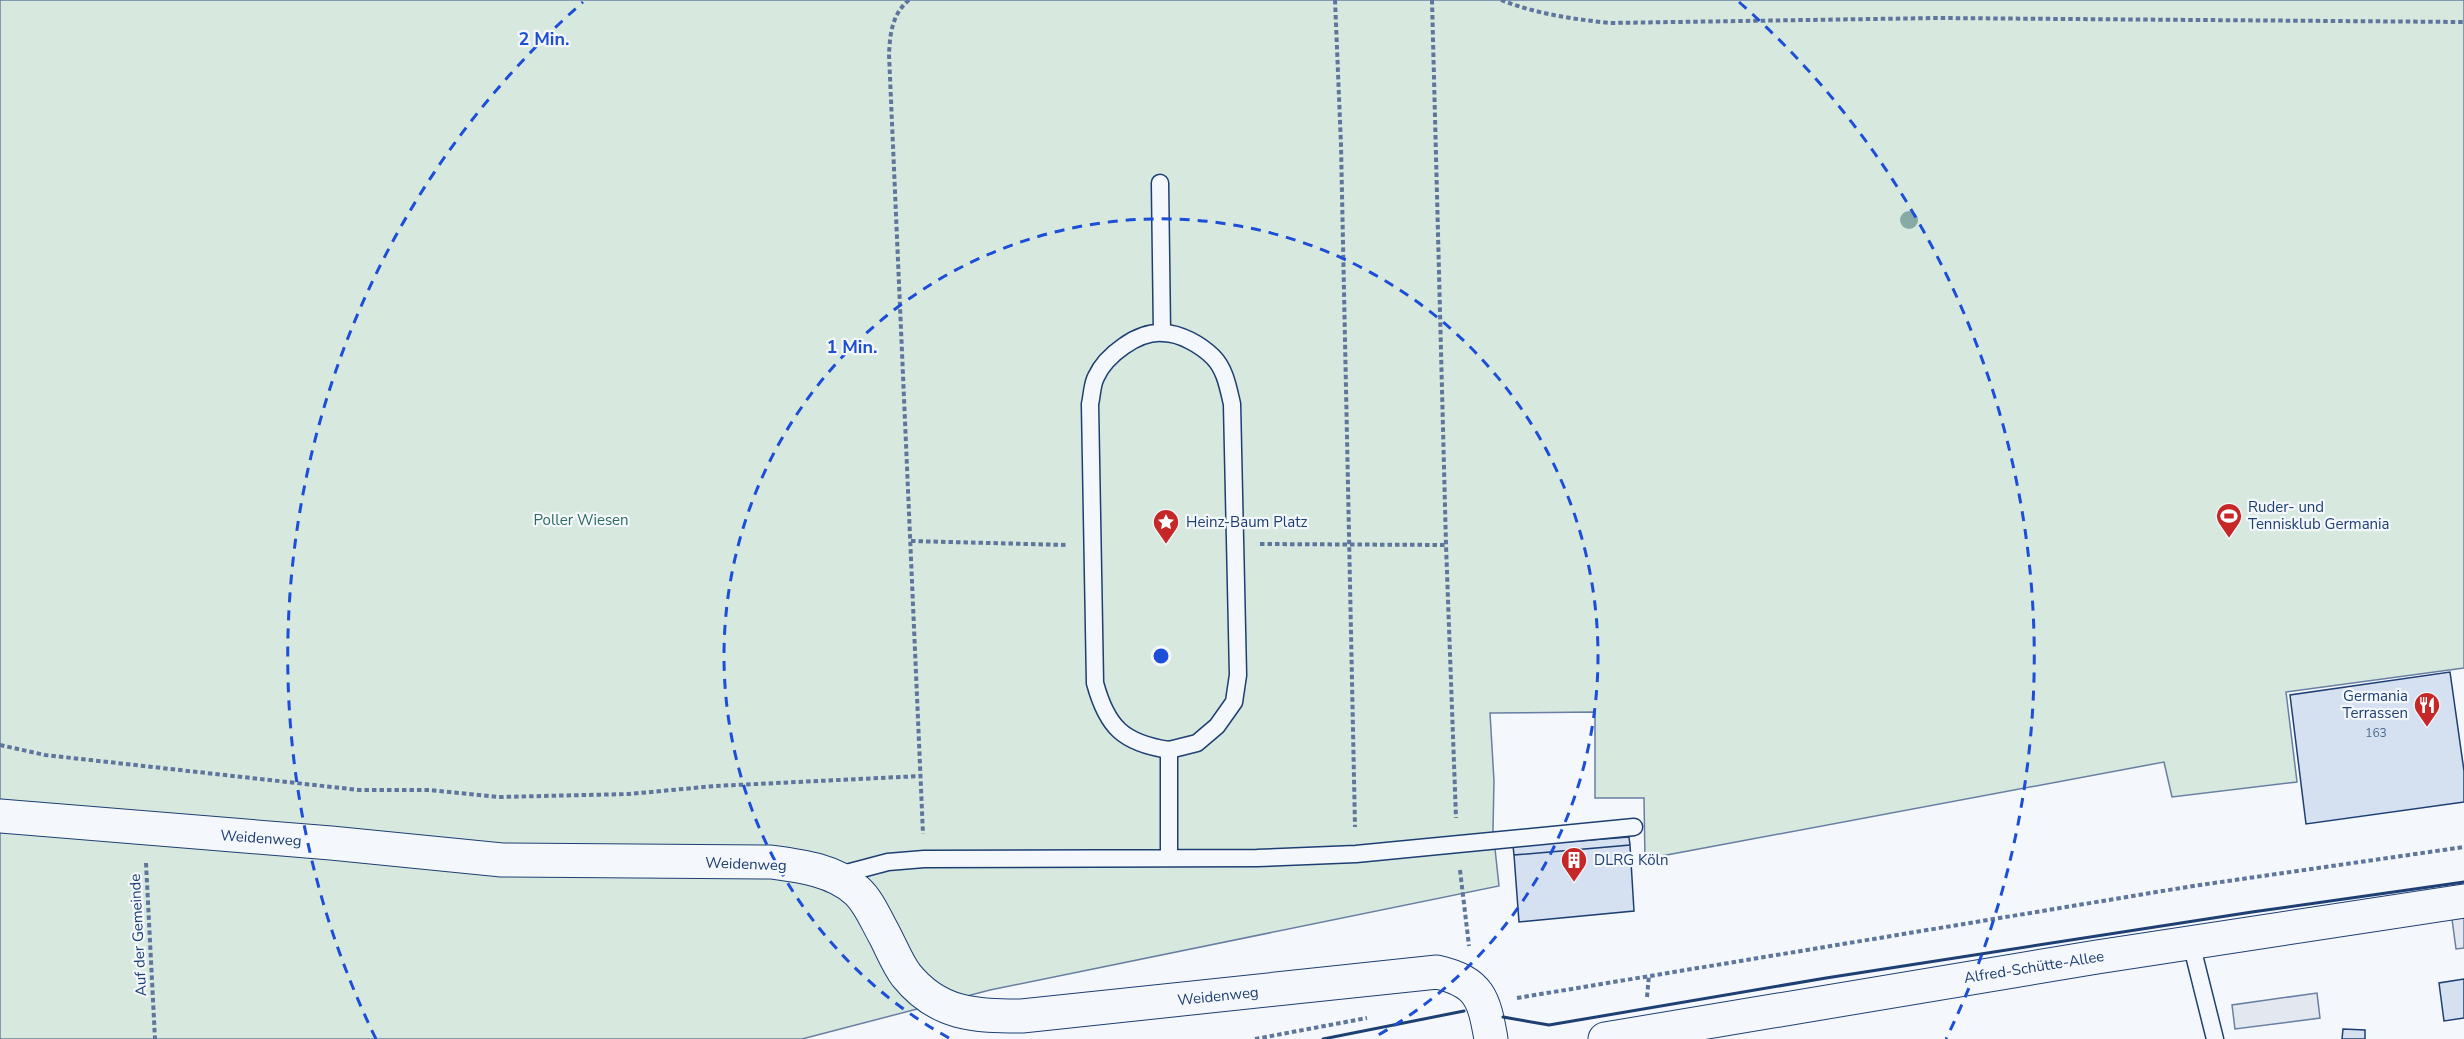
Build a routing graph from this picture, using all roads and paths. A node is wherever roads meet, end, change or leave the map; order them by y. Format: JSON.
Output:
{"nodes":[{"id":1,"x":1335,"y":0,"type":"edge"},
{"id":2,"x":1432,"y":0,"type":"edge"},
{"id":3,"x":1501,"y":0,"type":"edge"},
{"id":4,"x":905,"y":1,"type":"edge"},
{"id":5,"x":2464,"y":22,"type":"edge"},
{"id":6,"x":1160,"y":183,"type":"dead end"},
{"id":7,"x":1162,"y":332,"type":"junction"},
{"id":8,"x":911,"y":541,"type":"junction"},
{"id":9,"x":1236,"y":543,"type":"junction"},
{"id":10,"x":1349,"y":544,"type":"junction"},
{"id":11,"x":1092,"y":545,"type":"junction"},
{"id":12,"x":1446,"y":545,"type":"junction"},
{"id":13,"x":0,"y":746,"type":"edge"},
{"id":14,"x":1168,"y":750,"type":"junction"},
{"id":15,"x":921,"y":776,"type":"junction"},
{"id":16,"x":0,"y":816,"type":"edge"},
{"id":17,"x":1634,"y":827,"type":"dead end"},
{"id":18,"x":145,"y":829,"type":"junction"},
{"id":19,"x":1457,"y":845,"type":"junction"},
{"id":20,"x":2464,"y":847,"type":"edge"},
{"id":21,"x":1356,"y":854,"type":"junction"},
{"id":22,"x":1169,"y":858,"type":"junction"},
{"id":23,"x":924,"y":859,"type":"junction"},
{"id":24,"x":834,"y":876,"type":"junction"},
{"id":25,"x":2464,"y":901,"type":"edge"},
{"id":26,"x":2191,"y":943,"type":"junction"},
{"id":27,"x":1470,"y":956,"type":"dead end"},
{"id":28,"x":1484,"y":1003,"type":"junction"},
{"id":29,"x":1378,"y":1016,"type":"dead end"},
{"id":30,"x":155,"y":1039,"type":"edge"},
{"id":31,"x":1256,"y":1039,"type":"edge"},
{"id":32,"x":1491,"y":1039,"type":"edge"},
{"id":33,"x":1605,"y":1039,"type":"edge"},
{"id":34,"x":2215,"y":1039,"type":"edge"}],
"edges":[{"from":1,"to":10,"type":"path"},
{"from":2,"to":12,"type":"path"},
{"from":3,"to":5,"type":"path"},
{"from":4,"to":8,"type":"path"},
{"from":6,"to":7,"type":"lane"},
{"from":7,"to":9,"type":"lane"},
{"from":7,"to":11,"type":"lane"},
{"from":8,"to":11,"type":"path"},
{"from":8,"to":15,"type":"path"},
{"from":9,"to":10,"type":"path"},
{"from":9,"to":14,"type":"lane"},
{"from":10,"to":12,"type":"path"},
{"from":10,"to":21,"type":"path"},
{"from":11,"to":14,"type":"lane"},
{"from":12,"to":19,"type":"path"},
{"from":13,"to":15,"type":"path"},
{"from":14,"to":22,"type":"lane"},
{"from":15,"to":23,"type":"path"},
{"from":16,"to":18,"type":"street","name":"Weidenweg"},
{"from":17,"to":19,"type":"lane"},
{"from":18,"to":24,"type":"street","name":"Weidenweg"},
{"from":18,"to":30,"type":"path","name":"Auf der Gemeinde"},
{"from":19,"to":21,"type":"lane"},
{"from":19,"to":27,"type":"path"},
{"from":20,"to":28,"type":"path"},
{"from":21,"to":22,"type":"lane"},
{"from":22,"to":23,"type":"lane"},
{"from":23,"to":24,"type":"lane"},
{"from":24,"to":28,"type":"street","name":"Weidenweg"},
{"from":25,"to":26,"type":"street","name":"Alfred-Schütte-Allee"},
{"from":26,"to":33,"type":"street","name":"Alfred-Schütte-Allee"},
{"from":26,"to":34,"type":"lane"},
{"from":28,"to":32,"type":"street"},
{"from":29,"to":31,"type":"path"}]}
